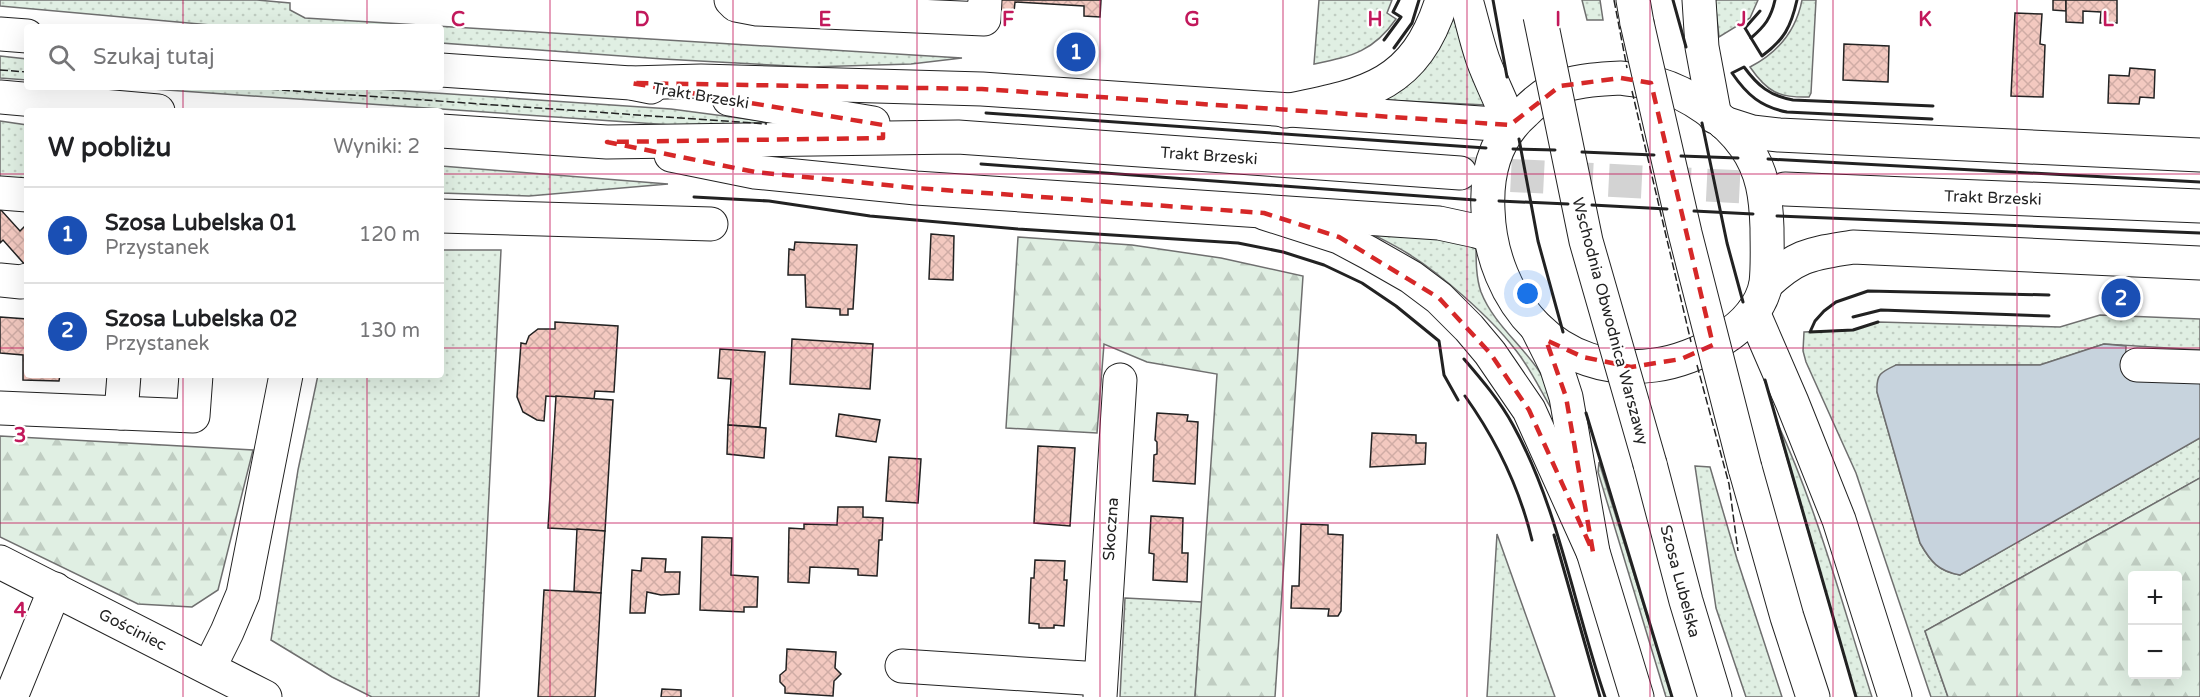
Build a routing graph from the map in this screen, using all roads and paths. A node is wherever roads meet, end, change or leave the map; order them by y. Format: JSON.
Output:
{"nodes":[{"id":1,"x":731,"y":0,"type":"edge"},
{"id":2,"x":986,"y":0,"type":"edge"},
{"id":3,"x":1442,"y":0,"type":"edge"},
{"id":4,"x":1466,"y":0,"type":"edge"},
{"id":5,"x":1699,"y":0,"type":"edge"},
{"id":6,"x":1539,"y":8,"type":"edge"},
{"id":7,"x":1635,"y":12,"type":"edge"},
{"id":8,"x":0,"y":34,"type":"edge"},
{"id":9,"x":24,"y":36,"type":"edge"},
{"id":10,"x":444,"y":70,"type":"edge"},
{"id":11,"x":631,"y":83,"type":"junction"},
{"id":12,"x":0,"y":97,"type":"edge"},
{"id":13,"x":124,"y":108,"type":"edge"},
{"id":14,"x":1285,"y":111,"type":"junction"},
{"id":15,"x":1720,"y":120,"type":"junction"},
{"id":16,"x":1510,"y":125,"type":"junction"},
{"id":17,"x":444,"y":131,"type":"edge"},
{"id":18,"x":958,"y":137,"type":"junction"},
{"id":19,"x":607,"y":142,"type":"junction"},
{"id":20,"x":2200,"y":155,"type":"edge"},
{"id":21,"x":1460,"y":173,"type":"tunnel mouth"},
{"id":22,"x":1785,"y":189,"type":"tunnel mouth"},
{"id":23,"x":0,"y":193,"type":"edge"},
{"id":24,"x":24,"y":195,"type":"edge"},
{"id":25,"x":2200,"y":206,"type":"edge"},
{"id":26,"x":1264,"y":213,"type":"junction"},
{"id":27,"x":444,"y":216,"type":"edge"},
{"id":28,"x":711,"y":224,"type":"dead end"},
{"id":29,"x":1489,"y":236,"type":"junction"},
{"id":30,"x":2162,"y":262,"type":"junction"},
{"id":31,"x":2200,"y":263,"type":"edge"},
{"id":32,"x":2200,"y":272,"type":"edge"},
{"id":33,"x":0,"y":280,"type":"edge"},
{"id":34,"x":24,"y":281,"type":"edge"},
{"id":35,"x":1759,"y":298,"type":"junction"},
{"id":36,"x":1537,"y":328,"type":"junction"},
{"id":37,"x":2137,"y":365,"type":"dead end"},
{"id":38,"x":2200,"y":367,"type":"edge"},
{"id":39,"x":124,"y":378,"type":"edge"},
{"id":40,"x":196,"y":378,"type":"edge"},
{"id":41,"x":285,"y":378,"type":"edge"},
{"id":42,"x":1120,"y":380,"type":"dead end"},
{"id":43,"x":0,"y":408,"type":"edge"},
{"id":44,"x":121,"y":413,"type":"junction"},
{"id":45,"x":1650,"y":464,"type":"joint"},
{"id":46,"x":1593,"y":552,"type":"junction"},
{"id":47,"x":0,"y":562,"type":"edge"},
{"id":48,"x":55,"y":589,"type":"junction"},
{"id":49,"x":902,"y":666,"type":"dead end"},
{"id":50,"x":209,"y":668,"type":"junction"},
{"id":51,"x":1100,"y":688,"type":"edge"},
{"id":52,"x":11,"y":697,"type":"edge"},
{"id":53,"x":265,"y":697,"type":"edge"},
{"id":54,"x":1636,"y":697,"type":"edge"},
{"id":55,"x":1714,"y":697,"type":"edge"},
{"id":56,"x":1813,"y":697,"type":"edge"},
{"id":57,"x":1895,"y":697,"type":"edge"}],
"edges":[{"from":1,"to":2,"type":"main road"},
{"from":3,"to":14,"type":"main road"},
{"from":4,"to":16,"type":"main road"},
{"from":5,"to":15,"type":"main road"},
{"from":6,"to":45,"type":"main road","name":"Wschodnia Obwodnica Warszawy","bridge":true},
{"from":7,"to":56,"type":"main road","bridge":true},
{"from":8,"to":9,"type":"main road"},
{"from":10,"to":11,"type":"main road","name":"Trakt Brzeski"},
{"from":11,"to":14,"type":"main road"},
{"from":11,"to":18,"type":"main road","name":"Trakt Brzeski"},
{"from":12,"to":13,"type":"main road"},
{"from":14,"to":16,"type":"main road"},
{"from":15,"to":16,"type":"main road"},
{"from":15,"to":20,"type":"main road"},
{"from":15,"to":35,"type":"main road"},
{"from":16,"to":29,"type":"main road"},
{"from":17,"to":19,"type":"main road","name":"Trakt Brzeski"},
{"from":18,"to":19,"type":"main road","name":"Trakt Brzeski"},
{"from":18,"to":21,"type":"main road","name":"Trakt Brzeski"},
{"from":19,"to":26,"type":"main road"},
{"from":22,"to":25,"type":"main road","name":"Trakt Brzeski"},
{"from":23,"to":24,"type":"main road"},
{"from":26,"to":29,"type":"main road"},
{"from":26,"to":46,"type":"main road"},
{"from":27,"to":28,"type":"main road"},
{"from":29,"to":36,"type":"main road"},
{"from":30,"to":31,"type":"main road"},
{"from":30,"to":32,"type":"main road"},
{"from":30,"to":35,"type":"main road"},
{"from":33,"to":34,"type":"main road"},
{"from":35,"to":36,"type":"main road"},
{"from":35,"to":57,"type":"main road"},
{"from":36,"to":46,"type":"main road"},
{"from":37,"to":38,"type":"main road"},
{"from":39,"to":44,"type":"main road"},
{"from":40,"to":44,"type":"main road"},
{"from":41,"to":50,"type":"main road"},
{"from":42,"to":51,"type":"main road","name":"Skoczna"},
{"from":43,"to":44,"type":"main road"},
{"from":45,"to":55,"type":"main road","name":"Szosa Lubelska"},
{"from":46,"to":54,"type":"main road"},
{"from":47,"to":48,"type":"main road","name":"Gościniec"},
{"from":48,"to":50,"type":"main road","name":"Gościniec"},
{"from":48,"to":52,"type":"main road"},
{"from":49,"to":51,"type":"main road","name":"Skoczna"},
{"from":50,"to":53,"type":"main road","name":"Gościniec"}]}
